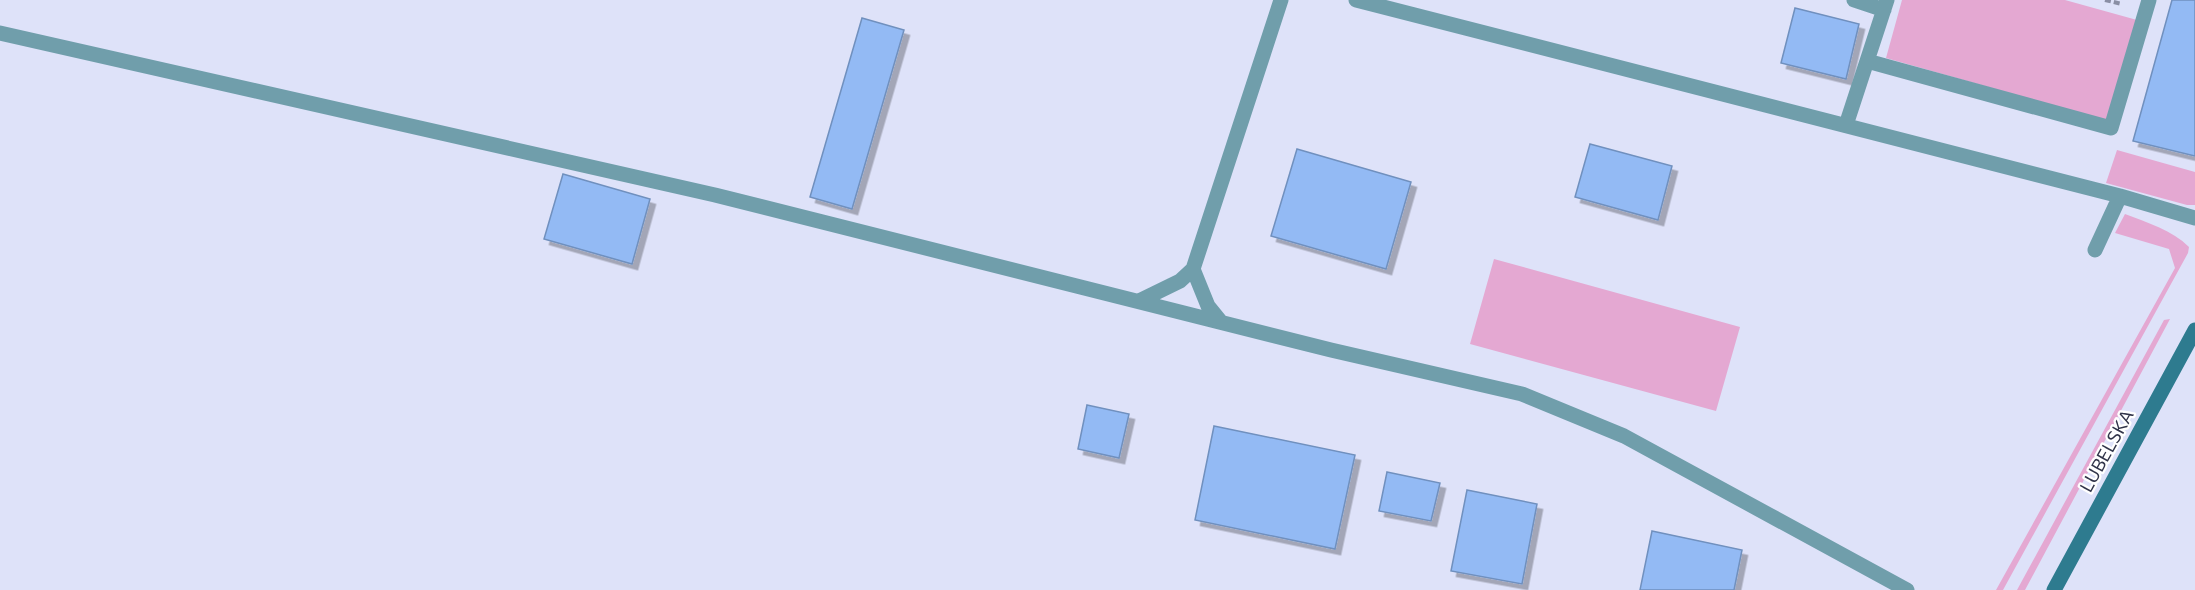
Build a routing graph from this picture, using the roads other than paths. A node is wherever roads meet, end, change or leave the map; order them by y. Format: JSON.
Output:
{"nodes":[{"id":1,"x":1281,"y":0,"type":"edge"},
{"id":2,"x":1356,"y":0,"type":"edge"},
{"id":3,"x":1854,"y":0,"type":"edge"},
{"id":4,"x":2149,"y":0,"type":"edge"},
{"id":5,"x":1885,"y":5,"type":"edge"},
{"id":6,"x":0,"y":33,"type":"edge"},
{"id":7,"x":1867,"y":61,"type":"junction"},
{"id":8,"x":1846,"y":125,"type":"junction"},
{"id":9,"x":2120,"y":196,"type":"junction"},
{"id":10,"x":2195,"y":218,"type":"edge"},
{"id":11,"x":2095,"y":250,"type":"dead end"},
{"id":12,"x":1193,"y":269,"type":"junction"},
{"id":13,"x":1139,"y":301,"type":"junction"},
{"id":14,"x":1221,"y":322,"type":"junction"},
{"id":15,"x":2195,"y":330,"type":"edge"},
{"id":16,"x":1907,"y":590,"type":"edge"},
{"id":17,"x":2054,"y":590,"type":"edge"}],
"edges":[{"from":1,"to":12,"type":"lane"},
{"from":2,"to":8,"type":"lane"},
{"from":3,"to":5,"type":"lane"},
{"from":4,"to":7,"type":"lane"},
{"from":5,"to":7,"type":"lane"},
{"from":6,"to":13,"type":"lane"},
{"from":7,"to":8,"type":"lane"},
{"from":8,"to":9,"type":"lane"},
{"from":9,"to":10,"type":"lane"},
{"from":9,"to":11,"type":"lane"},
{"from":12,"to":13,"type":"lane"},
{"from":12,"to":14,"type":"lane"},
{"from":13,"to":14,"type":"lane"},
{"from":14,"to":16,"type":"lane"},
{"from":15,"to":17,"type":"main road","name":"LUBELSKA"}]}
